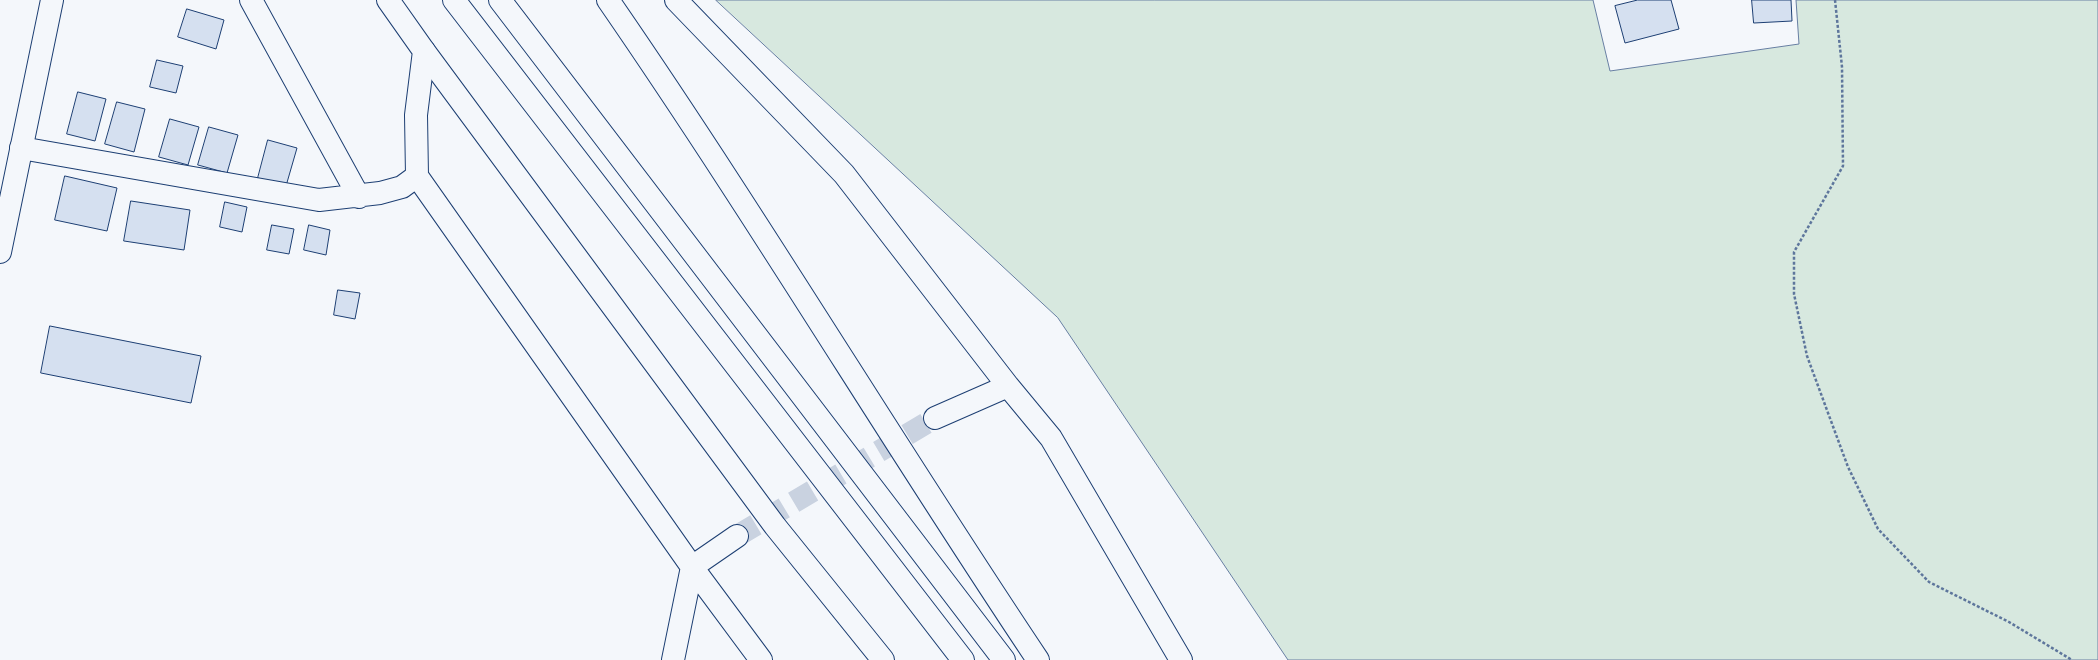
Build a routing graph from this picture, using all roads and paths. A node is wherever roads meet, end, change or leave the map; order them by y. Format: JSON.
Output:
{"nodes":[{"id":1,"x":52,"y":0,"type":"edge"},
{"id":2,"x":251,"y":0,"type":"edge"},
{"id":3,"x":388,"y":0,"type":"edge"},
{"id":4,"x":454,"y":0,"type":"edge"},
{"id":5,"x":500,"y":0,"type":"edge"},
{"id":6,"x":608,"y":0,"type":"edge"},
{"id":7,"x":676,"y":0,"type":"edge"},
{"id":8,"x":1835,"y":0,"type":"edge"},
{"id":9,"x":424,"y":51,"type":"junction"},
{"id":10,"x":21,"y":148,"type":"junction"},
{"id":11,"x":410,"y":182,"type":"junction"},
{"id":12,"x":359,"y":197,"type":"junction"},
{"id":13,"x":0,"y":252,"type":"edge"},
{"id":14,"x":1008,"y":386,"type":"junction"},
{"id":15,"x":935,"y":418,"type":"tunnel mouth"},
{"id":16,"x":737,"y":536,"type":"tunnel mouth"},
{"id":17,"x":692,"y":567,"type":"junction"},
{"id":18,"x":673,"y":660,"type":"edge"},
{"id":19,"x":761,"y":660,"type":"edge"},
{"id":20,"x":883,"y":660,"type":"edge"},
{"id":21,"x":963,"y":660,"type":"edge"},
{"id":22,"x":1004,"y":660,"type":"edge"},
{"id":23,"x":1038,"y":660,"type":"edge"},
{"id":24,"x":1181,"y":660,"type":"edge"},
{"id":25,"x":2072,"y":660,"type":"edge"}],
"edges":[{"from":1,"to":10,"type":"main road"},
{"from":2,"to":12,"type":"main road"},
{"from":3,"to":9,"type":"main road"},
{"from":4,"to":21,"type":"main road"},
{"from":5,"to":22,"type":"main road"},
{"from":6,"to":23,"type":"main road"},
{"from":7,"to":14,"type":"main road"},
{"from":8,"to":25,"type":"path"},
{"from":9,"to":11,"type":"main road"},
{"from":9,"to":20,"type":"main road"},
{"from":10,"to":12,"type":"main road"},
{"from":10,"to":13,"type":"main road"},
{"from":11,"to":12,"type":"main road"},
{"from":11,"to":17,"type":"main road"},
{"from":14,"to":15,"type":"main road"},
{"from":14,"to":24,"type":"main road"},
{"from":16,"to":17,"type":"main road"},
{"from":17,"to":18,"type":"main road"},
{"from":17,"to":19,"type":"main road"}]}
